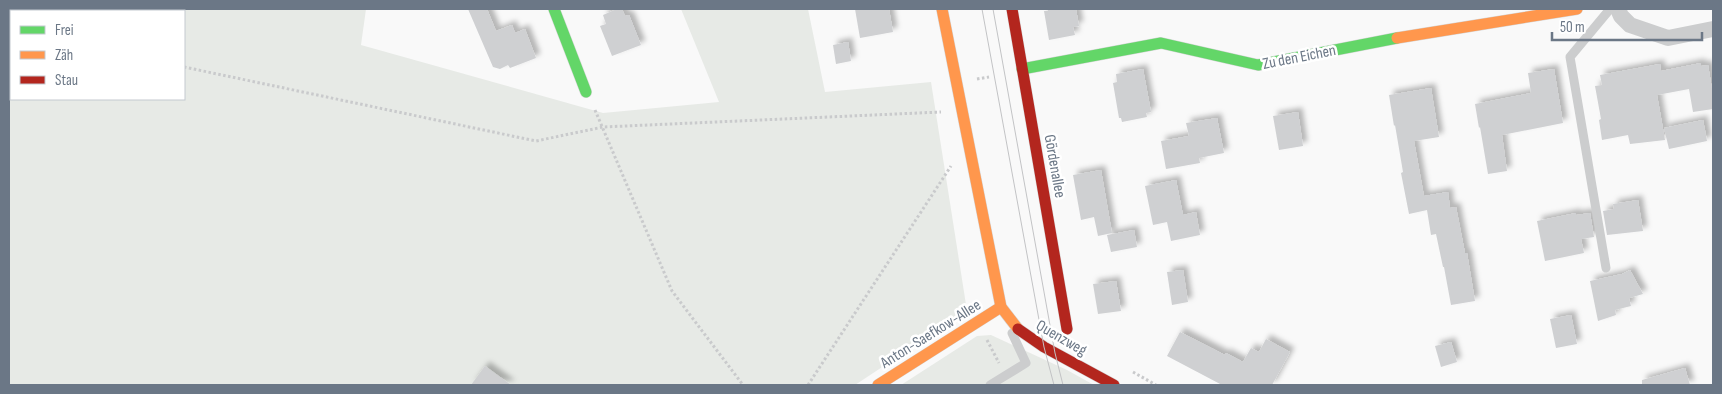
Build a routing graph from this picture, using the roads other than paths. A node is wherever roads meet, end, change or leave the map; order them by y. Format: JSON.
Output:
{"nodes":[{"id":1,"x":554,"y":9,"type":"edge"},
{"id":2,"x":942,"y":9,"type":"edge"},
{"id":3,"x":1012,"y":9,"type":"edge"},
{"id":4,"x":1577,"y":9,"type":"edge"},
{"id":5,"x":1610,"y":9,"type":"edge"},
{"id":6,"x":1618,"y":9,"type":"edge"},
{"id":7,"x":1713,"y":29,"type":"edge"},
{"id":8,"x":1022,"y":69,"type":"junction"},
{"id":9,"x":586,"y":92,"type":"road end"},
{"id":10,"x":1606,"y":268,"type":"dead end"},
{"id":11,"x":1001,"y":308,"type":"junction"},
{"id":12,"x":1067,"y":329,"type":"dead end"},
{"id":13,"x":878,"y":385,"type":"edge"},
{"id":14,"x":990,"y":385,"type":"edge"},
{"id":15,"x":1114,"y":385,"type":"edge"}],
"edges":[{"from":1,"to":9,"type":"street"},
{"from":2,"to":11,"type":"street"},
{"from":3,"to":8,"type":"street","name":"Gördenallee"},
{"from":4,"to":8,"type":"street","name":"Zu den Eichen"},
{"from":5,"to":10,"type":"lane"},
{"from":6,"to":7,"type":"street"},
{"from":8,"to":12,"type":"street","name":"Gördenallee"},
{"from":11,"to":13,"type":"street","name":"Anton-Saefkow-Allee"},
{"from":11,"to":14,"type":"lane"},
{"from":11,"to":15,"type":"street","name":"Quenzweg"}]}
